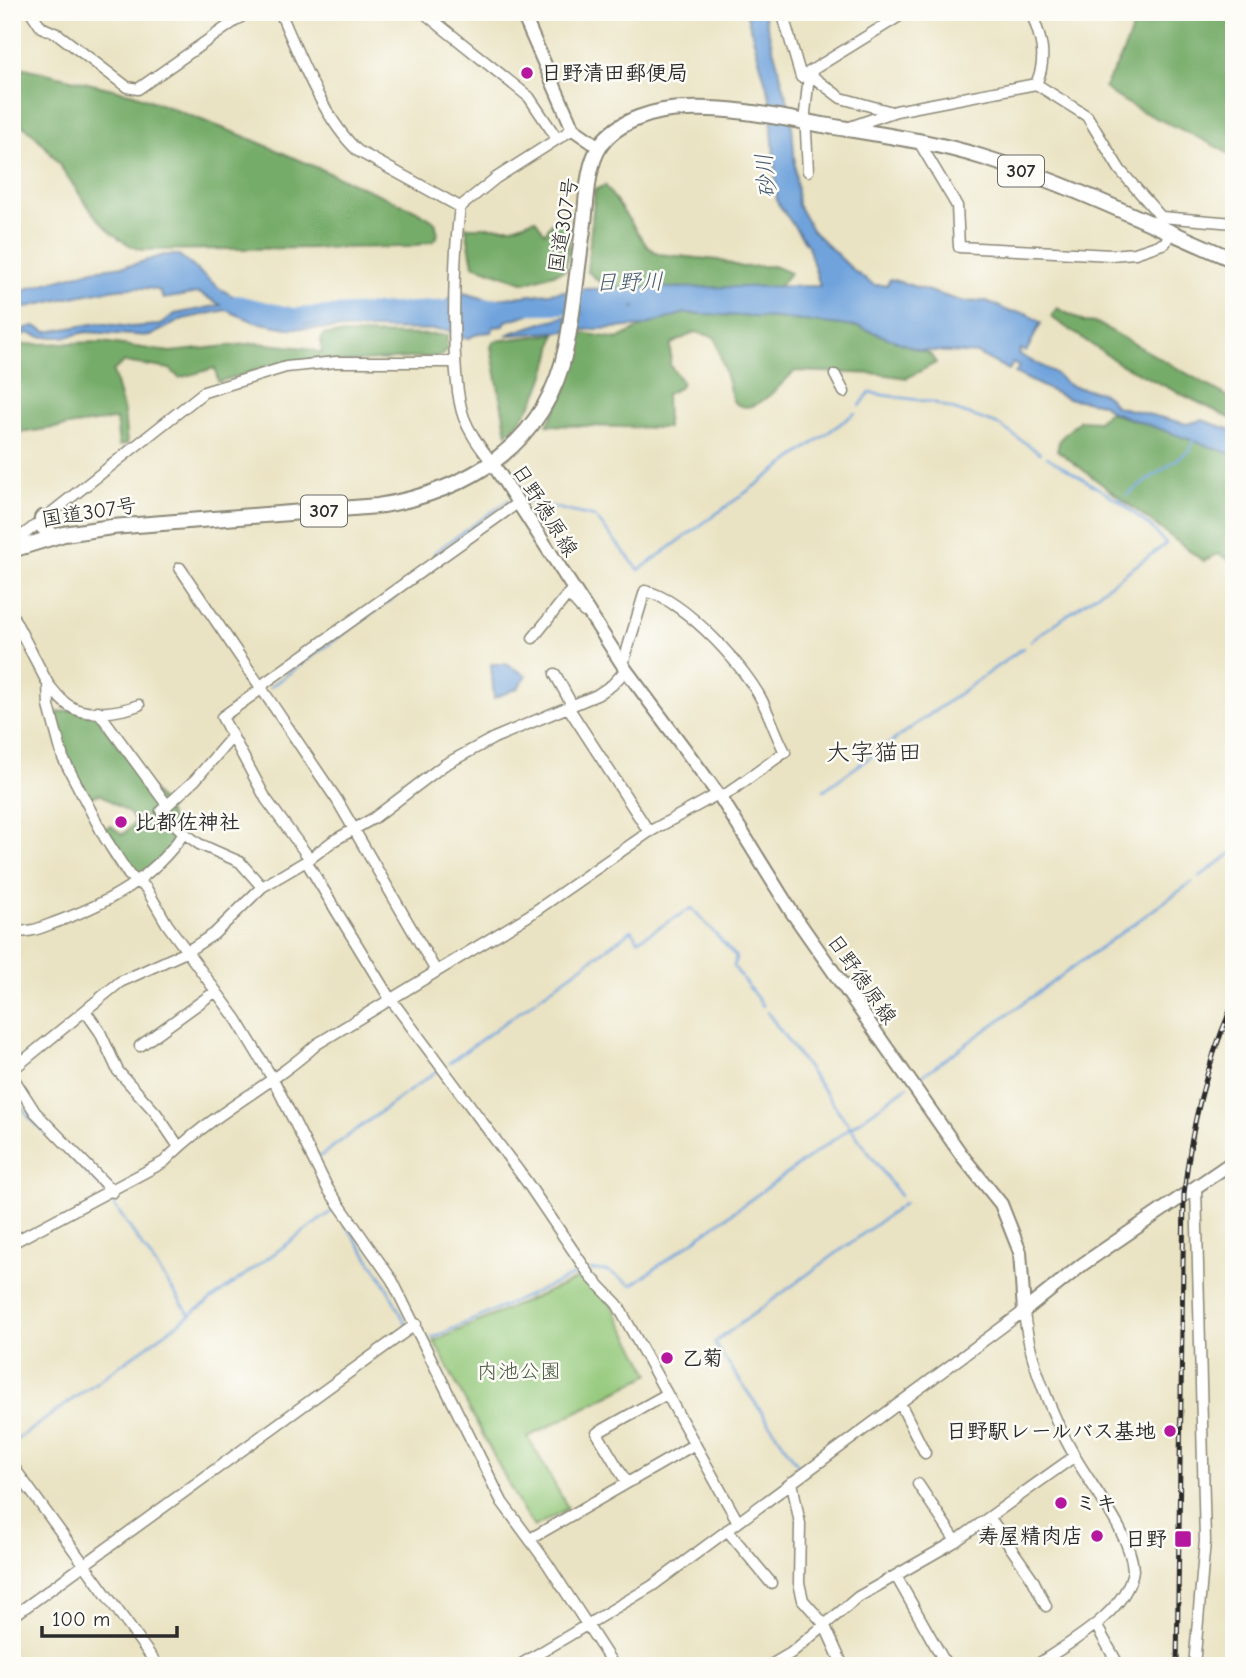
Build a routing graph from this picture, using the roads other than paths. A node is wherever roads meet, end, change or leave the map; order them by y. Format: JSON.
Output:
{"nodes":[{"id":1,"x":32,"y":12,"type":"edge"},
{"id":2,"x":248,"y":12,"type":"edge"},
{"id":3,"x":280,"y":12,"type":"edge"},
{"id":4,"x":423,"y":12,"type":"edge"},
{"id":5,"x":522,"y":12,"type":"edge"},
{"id":6,"x":782,"y":12,"type":"edge"},
{"id":7,"x":906,"y":12,"type":"edge"},
{"id":8,"x":1031,"y":12,"type":"edge"},
{"id":9,"x":805,"y":75,"type":"junction"},
{"id":10,"x":1036,"y":84,"type":"junction"},
{"id":11,"x":892,"y":112,"type":"junction"},
{"id":12,"x":802,"y":118,"type":"junction"},
{"id":13,"x":573,"y":129,"type":"junction"},
{"id":14,"x":846,"y":129,"type":"junction"},
{"id":15,"x":556,"y":137,"type":"junction"},
{"id":16,"x":919,"y":142,"type":"junction"},
{"id":17,"x":599,"y":146,"type":"junction"},
{"id":18,"x":808,"y":171,"type":"dead end"},
{"id":19,"x":460,"y":207,"type":"junction"},
{"id":20,"x":1234,"y":223,"type":"edge"},
{"id":21,"x":1163,"y":226,"type":"junction"},
{"id":22,"x":1234,"y":260,"type":"edge"},
{"id":23,"x":455,"y":362,"type":"junction"},
{"id":24,"x":835,"y":375,"type":"dead end"},
{"id":25,"x":844,"y":392,"type":"dead end"},
{"id":26,"x":493,"y":464,"type":"junction"},
{"id":27,"x":519,"y":502,"type":"junction"},
{"id":28,"x":42,"y":518,"type":"junction"},
{"id":29,"x":54,"y":537,"type":"junction"},
{"id":30,"x":12,"y":544,"type":"edge"},
{"id":31,"x":12,"y":550,"type":"edge"},
{"id":32,"x":180,"y":568,"type":"dead end"},
{"id":33,"x":587,"y":610,"type":"junction"},
{"id":34,"x":12,"y":614,"type":"edge"},
{"id":35,"x":533,"y":638,"type":"dead end"},
{"id":36,"x":624,"y":666,"type":"junction"},
{"id":37,"x":555,"y":674,"type":"dead end"},
{"id":38,"x":48,"y":684,"type":"junction"},
{"id":39,"x":262,"y":687,"type":"junction"},
{"id":40,"x":139,"y":705,"type":"dead end"},
{"id":41,"x":570,"y":706,"type":"junction"},
{"id":42,"x":98,"y":711,"type":"junction"},
{"id":43,"x":232,"y":737,"type":"junction"},
{"id":44,"x":719,"y":796,"type":"junction"},
{"id":45,"x":167,"y":804,"type":"junction"},
{"id":46,"x":353,"y":829,"type":"junction"},
{"id":47,"x":649,"y":832,"type":"junction"},
{"id":48,"x":184,"y":833,"type":"junction"},
{"id":49,"x":308,"y":860,"type":"junction"},
{"id":50,"x":138,"y":881,"type":"junction"},
{"id":51,"x":262,"y":887,"type":"junction"},
{"id":52,"x":12,"y":931,"type":"edge"},
{"id":53,"x":186,"y":952,"type":"junction"},
{"id":54,"x":436,"y":971,"type":"junction"},
{"id":55,"x":216,"y":991,"type":"junction"},
{"id":56,"x":393,"y":998,"type":"junction"},
{"id":57,"x":86,"y":1012,"type":"junction"},
{"id":58,"x":140,"y":1046,"type":"dead end"},
{"id":59,"x":12,"y":1070,"type":"edge"},
{"id":60,"x":12,"y":1076,"type":"edge"},
{"id":61,"x":274,"y":1082,"type":"junction"},
{"id":62,"x":179,"y":1147,"type":"junction"},
{"id":63,"x":1234,"y":1161,"type":"edge"},
{"id":64,"x":1196,"y":1187,"type":"junction"},
{"id":65,"x":113,"y":1192,"type":"junction"},
{"id":66,"x":12,"y":1243,"type":"edge"},
{"id":67,"x":1024,"y":1311,"type":"junction"},
{"id":68,"x":416,"y":1324,"type":"junction"},
{"id":69,"x":667,"y":1394,"type":"junction"},
{"id":70,"x":900,"y":1403,"type":"junction"},
{"id":71,"x":695,"y":1444,"type":"junction"},
{"id":72,"x":925,"y":1453,"type":"dead end"},
{"id":73,"x":1075,"y":1457,"type":"junction"},
{"id":74,"x":12,"y":1465,"type":"edge"},
{"id":75,"x":792,"y":1482,"type":"junction"},
{"id":76,"x":627,"y":1483,"type":"junction"},
{"id":77,"x":918,"y":1484,"type":"dead end"},
{"id":78,"x":990,"y":1518,"type":"junction"},
{"id":79,"x":738,"y":1522,"type":"junction"},
{"id":80,"x":727,"y":1530,"type":"junction"},
{"id":81,"x":530,"y":1539,"type":"junction"},
{"id":82,"x":956,"y":1541,"type":"junction"},
{"id":83,"x":85,"y":1565,"type":"junction"},
{"id":84,"x":896,"y":1576,"type":"junction"},
{"id":85,"x":771,"y":1583,"type":"dead end"},
{"id":86,"x":1046,"y":1606,"type":"dead end"},
{"id":87,"x":12,"y":1617,"type":"edge"},
{"id":88,"x":824,"y":1624,"type":"junction"},
{"id":89,"x":1096,"y":1625,"type":"junction"},
{"id":90,"x":590,"y":1626,"type":"junction"},
{"id":91,"x":1049,"y":1662,"type":"edge"},
{"id":92,"x":158,"y":1666,"type":"edge"},
{"id":93,"x":519,"y":1666,"type":"edge"},
{"id":94,"x":614,"y":1666,"type":"edge"},
{"id":95,"x":769,"y":1666,"type":"edge"},
{"id":96,"x":843,"y":1666,"type":"edge"},
{"id":97,"x":947,"y":1666,"type":"edge"},
{"id":98,"x":1035,"y":1666,"type":"edge"},
{"id":99,"x":1119,"y":1666,"type":"edge"},
{"id":100,"x":1195,"y":1666,"type":"edge"}],
"edges":[{"from":1,"to":2,"type":"street"},
{"from":3,"to":19,"type":"street"},
{"from":4,"to":15,"type":"street"},
{"from":5,"to":13,"type":"main road"},
{"from":6,"to":9,"type":"street"},
{"from":7,"to":9,"type":"street"},
{"from":8,"to":10,"type":"street"},
{"from":9,"to":11,"type":"street"},
{"from":9,"to":12,"type":"street"},
{"from":10,"to":11,"type":"street"},
{"from":10,"to":21,"type":"street"},
{"from":11,"to":14,"type":"street"},
{"from":12,"to":14,"type":"highway","number":"307"},
{"from":12,"to":17,"type":"highway","number":"307"},
{"from":12,"to":18,"type":"street"},
{"from":13,"to":15,"type":"street"},
{"from":13,"to":17,"type":"main road"},
{"from":14,"to":16,"type":"highway","number":"307"},
{"from":15,"to":19,"type":"street"},
{"from":16,"to":21,"type":"highway","number":"307"},
{"from":16,"to":21,"type":"street"},
{"from":17,"to":26,"type":"highway","name":"国道307号","number":"307"},
{"from":19,"to":23,"type":"street"},
{"from":20,"to":21,"type":"street"},
{"from":21,"to":22,"type":"highway","number":"307"},
{"from":23,"to":26,"type":"street"},
{"from":23,"to":28,"type":"street"},
{"from":24,"to":25,"type":"street"},
{"from":26,"to":27,"type":"main road","name":"日野徳原線"},
{"from":26,"to":29,"type":"highway","name":"国道307号","number":"307"},
{"from":27,"to":33,"type":"main road","name":"日野徳原線"},
{"from":27,"to":39,"type":"street"},
{"from":28,"to":29,"type":"highway"},
{"from":28,"to":30,"type":"street"},
{"from":29,"to":31,"type":"highway","name":"国道307号","number":"307"},
{"from":32,"to":39,"type":"street"},
{"from":33,"to":35,"type":"street"},
{"from":33,"to":36,"type":"main road","name":"日野徳原線"},
{"from":34,"to":38,"type":"street"},
{"from":36,"to":41,"type":"street"},
{"from":36,"to":44,"type":"main road","name":"日野徳原線"},
{"from":36,"to":44,"type":"street"},
{"from":37,"to":41,"type":"street"},
{"from":38,"to":42,"type":"street"},
{"from":38,"to":50,"type":"street"},
{"from":39,"to":43,"type":"street"},
{"from":39,"to":46,"type":"street"},
{"from":40,"to":42,"type":"street"},
{"from":41,"to":46,"type":"street"},
{"from":41,"to":47,"type":"street"},
{"from":42,"to":45,"type":"street"},
{"from":43,"to":45,"type":"street"},
{"from":43,"to":49,"type":"street"},
{"from":44,"to":47,"type":"street"},
{"from":44,"to":67,"type":"main road","name":"日野徳原線"},
{"from":45,"to":48,"type":"street"},
{"from":46,"to":49,"type":"street"},
{"from":46,"to":54,"type":"street"},
{"from":47,"to":54,"type":"street"},
{"from":48,"to":50,"type":"street"},
{"from":48,"to":51,"type":"street"},
{"from":49,"to":51,"type":"street"},
{"from":49,"to":56,"type":"street"},
{"from":50,"to":52,"type":"street"},
{"from":50,"to":53,"type":"street"},
{"from":51,"to":53,"type":"street"},
{"from":53,"to":55,"type":"street"},
{"from":53,"to":57,"type":"street"},
{"from":54,"to":56,"type":"street"},
{"from":55,"to":58,"type":"street"},
{"from":55,"to":61,"type":"street"},
{"from":56,"to":61,"type":"street"},
{"from":56,"to":69,"type":"street"},
{"from":57,"to":59,"type":"street"},
{"from":57,"to":62,"type":"street"},
{"from":60,"to":65,"type":"street"},
{"from":61,"to":62,"type":"street"},
{"from":61,"to":68,"type":"street"},
{"from":62,"to":65,"type":"street"},
{"from":63,"to":64,"type":"main road"},
{"from":64,"to":67,"type":"main road"},
{"from":64,"to":100,"type":"street"},
{"from":65,"to":66,"type":"street"},
{"from":67,"to":70,"type":"street"},
{"from":67,"to":73,"type":"street"},
{"from":68,"to":81,"type":"street"},
{"from":68,"to":83,"type":"street"},
{"from":69,"to":71,"type":"street"},
{"from":69,"to":76,"type":"street"},
{"from":70,"to":72,"type":"street"},
{"from":70,"to":75,"type":"street"},
{"from":71,"to":76,"type":"street"},
{"from":71,"to":79,"type":"street"},
{"from":73,"to":78,"type":"street"},
{"from":73,"to":89,"type":"street"},
{"from":74,"to":83,"type":"street"},
{"from":75,"to":79,"type":"street"},
{"from":75,"to":88,"type":"street"},
{"from":76,"to":81,"type":"street"},
{"from":77,"to":82,"type":"street"},
{"from":78,"to":82,"type":"street"},
{"from":78,"to":86,"type":"street"},
{"from":79,"to":80,"type":"street"},
{"from":80,"to":85,"type":"street"},
{"from":80,"to":90,"type":"street"},
{"from":81,"to":90,"type":"street"},
{"from":82,"to":84,"type":"street"},
{"from":83,"to":87,"type":"street"},
{"from":83,"to":92,"type":"street"},
{"from":84,"to":88,"type":"street"},
{"from":84,"to":97,"type":"street"},
{"from":88,"to":95,"type":"street"},
{"from":88,"to":96,"type":"street"},
{"from":89,"to":91,"type":"street"},
{"from":89,"to":99,"type":"street"},
{"from":90,"to":93,"type":"street"},
{"from":90,"to":94,"type":"street"},
{"from":91,"to":98,"type":"street"}]}
